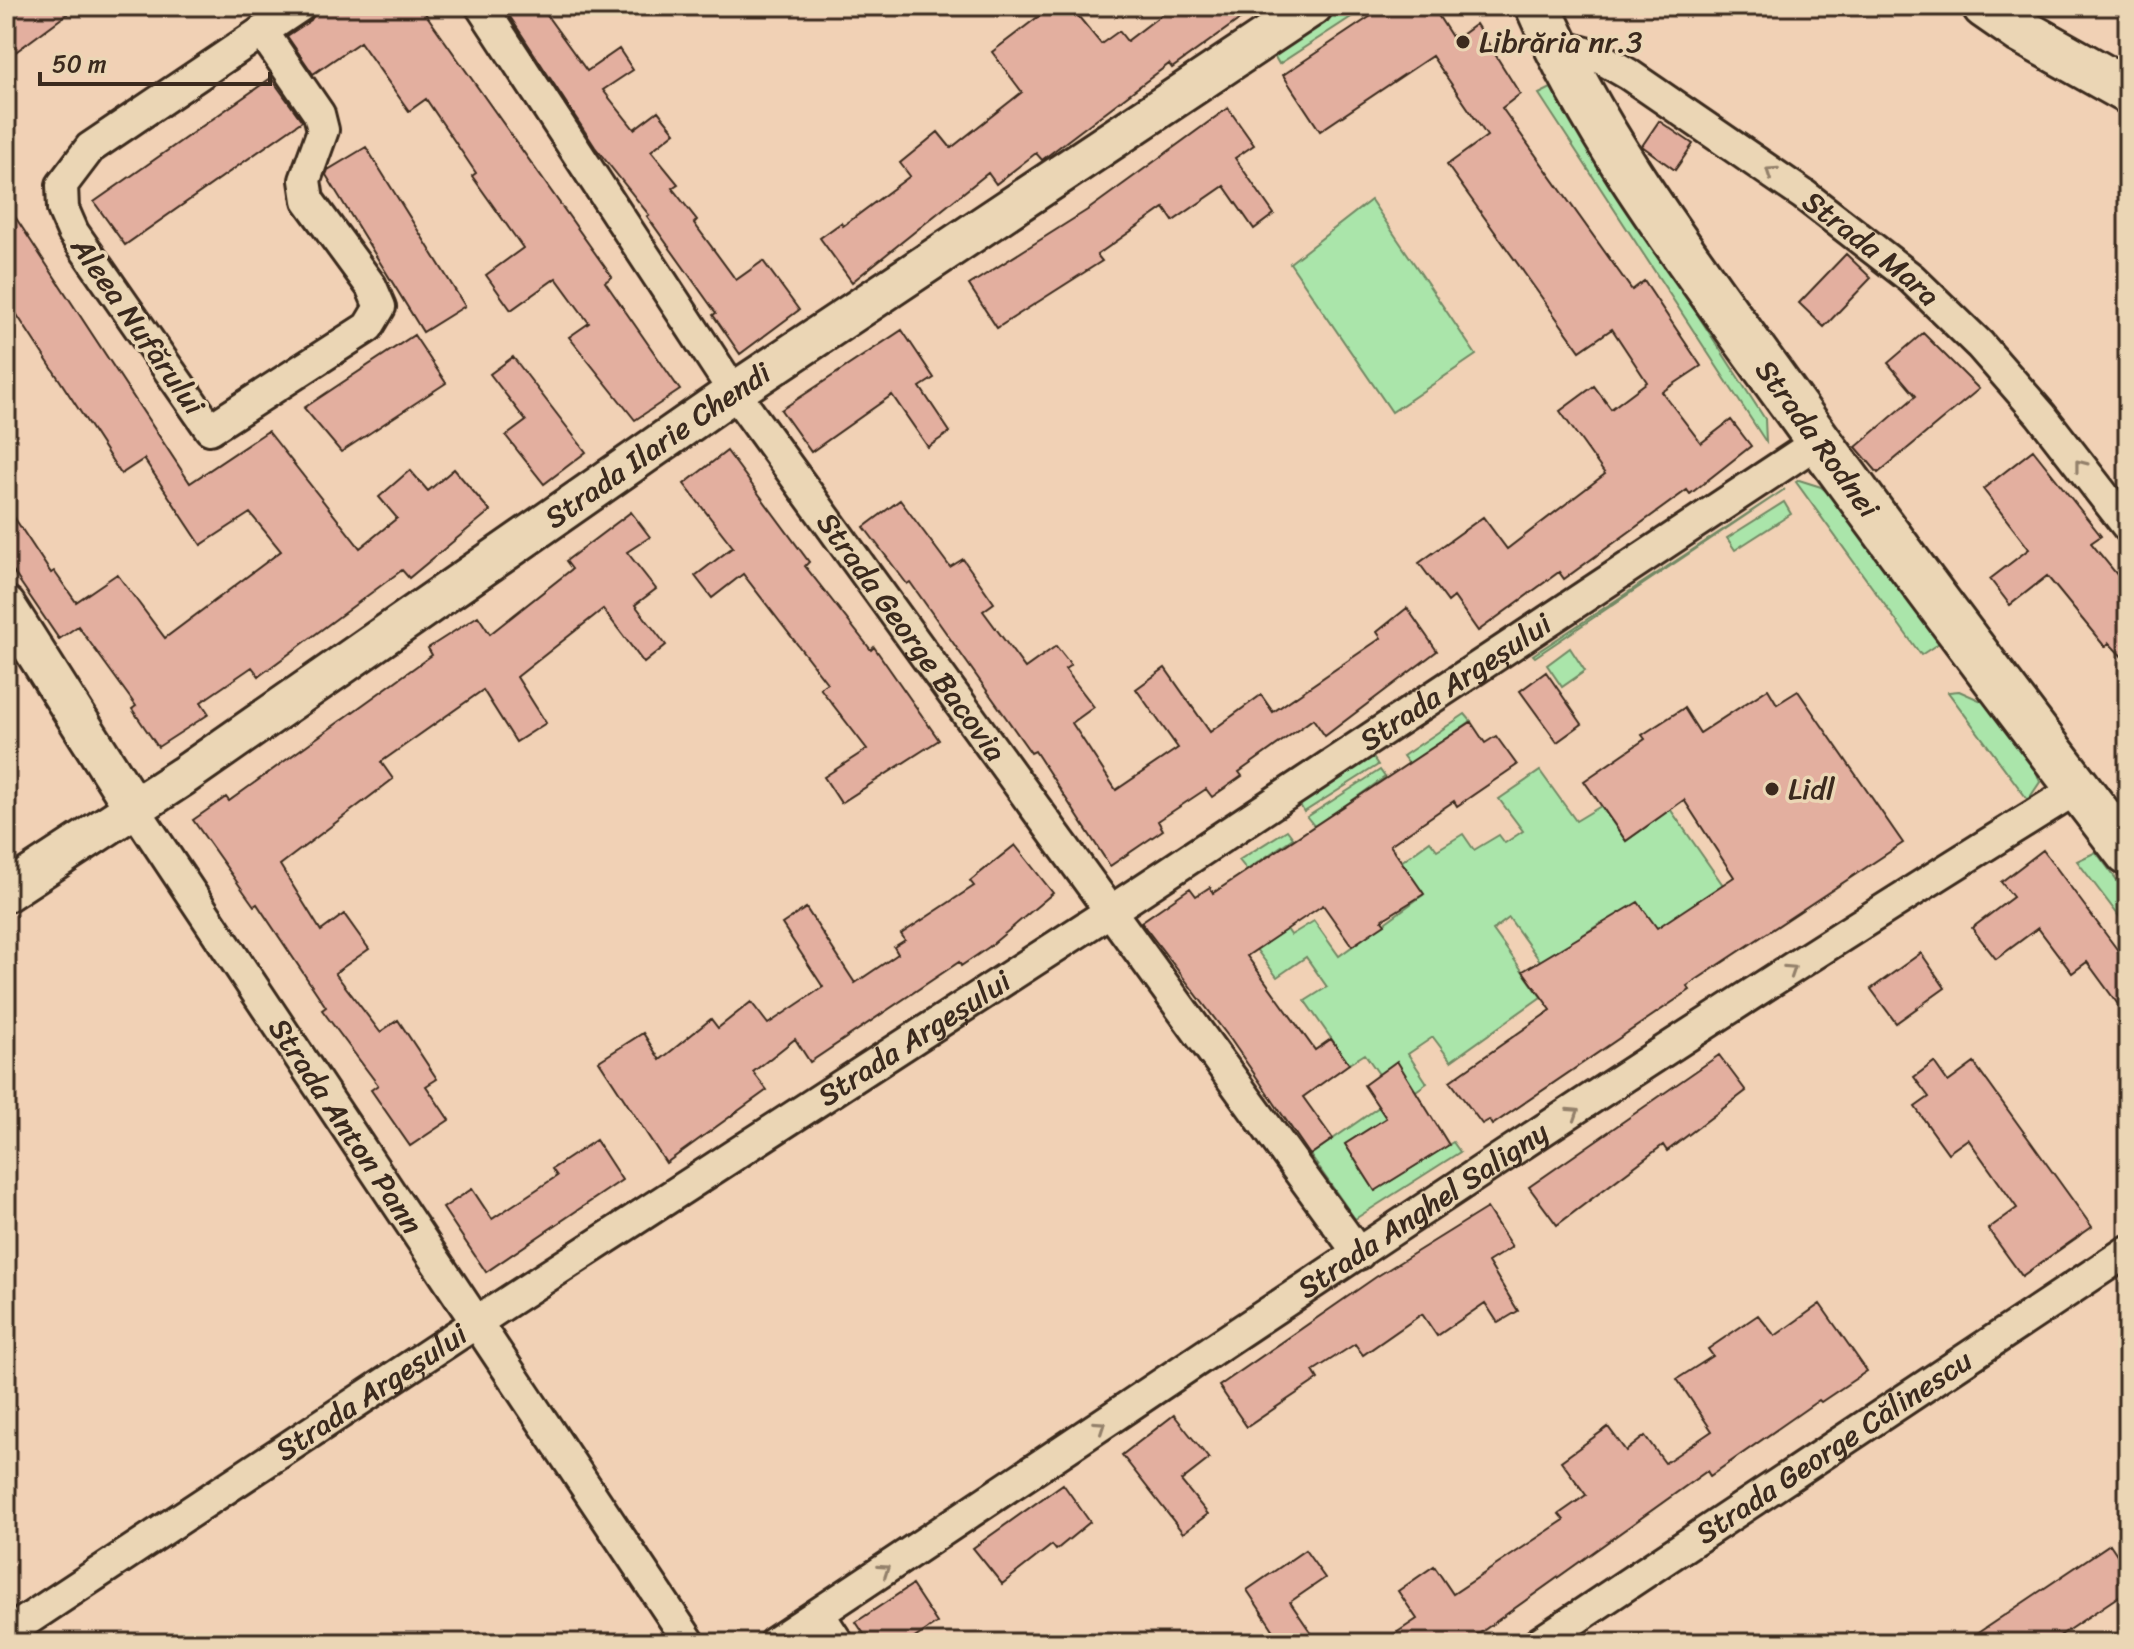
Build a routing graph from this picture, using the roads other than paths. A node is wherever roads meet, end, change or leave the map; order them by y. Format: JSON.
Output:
{"nodes":[{"id":1,"x":300,"y":6,"type":"edge"},
{"id":2,"x":481,"y":6,"type":"edge"},
{"id":3,"x":1313,"y":6,"type":"edge"},
{"id":4,"x":1985,"y":6,"type":"edge"},
{"id":5,"x":1546,"y":25,"type":"edge"},
{"id":6,"x":262,"y":31,"type":"junction"},
{"id":7,"x":2128,"y":91,"type":"edge"},
{"id":8,"x":734,"y":392,"type":"junction"},
{"id":9,"x":1819,"y":441,"type":"junction"},
{"id":10,"x":2128,"y":527,"type":"edge"},
{"id":11,"x":6,"y":606,"type":"edge"},
{"id":12,"x":2078,"y":788,"type":"junction"},
{"id":13,"x":134,"y":808,"type":"junction"},
{"id":14,"x":2128,"y":853,"type":"edge"},
{"id":15,"x":6,"y":892,"type":"edge"},
{"id":16,"x":1109,"y":912,"type":"junction"},
{"id":17,"x":2128,"y":1251,"type":"edge"},
{"id":18,"x":1359,"y":1254,"type":"junction"},
{"id":19,"x":478,"y":1322,"type":"junction"},
{"id":20,"x":819,"y":1614,"type":"junction"},
{"id":21,"x":6,"y":1634,"type":"edge"},
{"id":22,"x":690,"y":1643,"type":"edge"},
{"id":23,"x":774,"y":1643,"type":"edge"},
{"id":24,"x":838,"y":1643,"type":"edge"},
{"id":25,"x":1539,"y":1643,"type":"edge"}],
"edges":[{"from":1,"to":6,"type":"street","name":"Aleea Nufărului"},
{"from":2,"to":8,"type":"street","name":"Strada George Bacovia"},
{"from":3,"to":8,"type":"street","name":"Strada Ilarie Chendi"},
{"from":4,"to":7,"type":"main road"},
{"from":5,"to":9,"type":"main road","name":"Strada Rodnei"},
{"from":10,"to":5,"type":"street","name":"Strada Mara","one_way":true},
{"from":6,"to":6,"type":"street","name":"Aleea Nufărului"},
{"from":8,"to":13,"type":"street","name":"Strada Ilarie Chendi"},
{"from":8,"to":16,"type":"street","name":"Strada George Bacovia"},
{"from":9,"to":12,"type":"main road","name":"Strada Rodnei"},
{"from":9,"to":16,"type":"street","name":"Strada Argeșului"},
{"from":11,"to":13,"type":"street","name":"Strada Anton Pann"},
{"from":12,"to":14,"type":"main road","name":"Strada Rodnei"},
{"from":18,"to":12,"type":"street","name":"Strada Anghel Saligny","one_way":true},
{"from":13,"to":15,"type":"street","name":"Strada Ilarie Chendi"},
{"from":13,"to":19,"type":"street","name":"Strada Anton Pann"},
{"from":16,"to":18,"type":"street","name":"Strada George Bacovia"},
{"from":16,"to":19,"type":"street","name":"Strada Argeșului"},
{"from":17,"to":25,"type":"street","name":"Strada George Călinescu"},
{"from":20,"to":18,"type":"street","name":"Strada Anghel Saligny","one_way":true},
{"from":19,"to":21,"type":"street","name":"Strada Argeșului"},
{"from":19,"to":22,"type":"street","name":"Strada Anton Pann"},
{"from":20,"to":23,"type":"street","name":"Strada Anghel Saligny"},
{"from":20,"to":24,"type":"street"}]}
